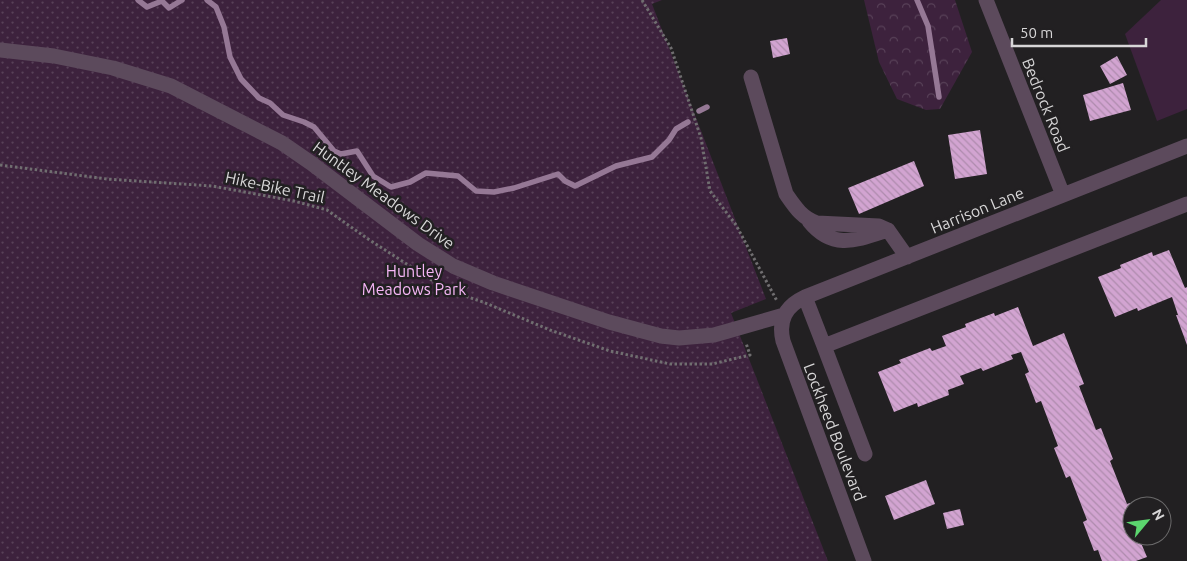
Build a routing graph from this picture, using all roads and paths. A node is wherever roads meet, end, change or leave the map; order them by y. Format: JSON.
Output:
{"nodes":[{"id":1,"x":642,"y":0,"type":"edge"},
{"id":2,"x":986,"y":0,"type":"edge"},
{"id":3,"x":0,"y":50,"type":"edge"},
{"id":4,"x":751,"y":77,"type":"dead end"},
{"id":5,"x":1187,"y":146,"type":"edge"},
{"id":6,"x":0,"y":165,"type":"edge"},
{"id":7,"x":1063,"y":195,"type":"junction"},
{"id":8,"x":1187,"y":204,"type":"edge"},
{"id":9,"x":907,"y":256,"type":"junction"},
{"id":10,"x":805,"y":297,"type":"junction"},
{"id":11,"x":784,"y":315,"type":"junction"},
{"id":12,"x":740,"y":328,"type":"junction"},
{"id":13,"x":824,"y":346,"type":"junction"},
{"id":14,"x":866,"y":454,"type":"dead end"},
{"id":15,"x":864,"y":561,"type":"edge"}],
"edges":[{"from":1,"to":11,"type":"path"},
{"from":2,"to":7,"type":"street","name":"Bedrock Road"},
{"from":3,"to":12,"type":"street","name":"Huntley Meadows Drive"},
{"from":4,"to":9,"type":"street"},
{"from":5,"to":7,"type":"street","name":"Harrison Lane"},
{"from":6,"to":12,"type":"path","name":"Hike-Bike Trail"},
{"from":7,"to":9,"type":"street","name":"Harrison Lane"},
{"from":8,"to":13,"type":"street"},
{"from":9,"to":10,"type":"street","name":"Harrison Lane"},
{"from":10,"to":11,"type":"street","name":"Harrison Lane"},
{"from":10,"to":13,"type":"street"},
{"from":11,"to":12,"type":"street","name":"Huntley Meadows Drive"},
{"from":11,"to":15,"type":"street","name":"Lockheed Boulevard"},
{"from":13,"to":14,"type":"street"}]}
